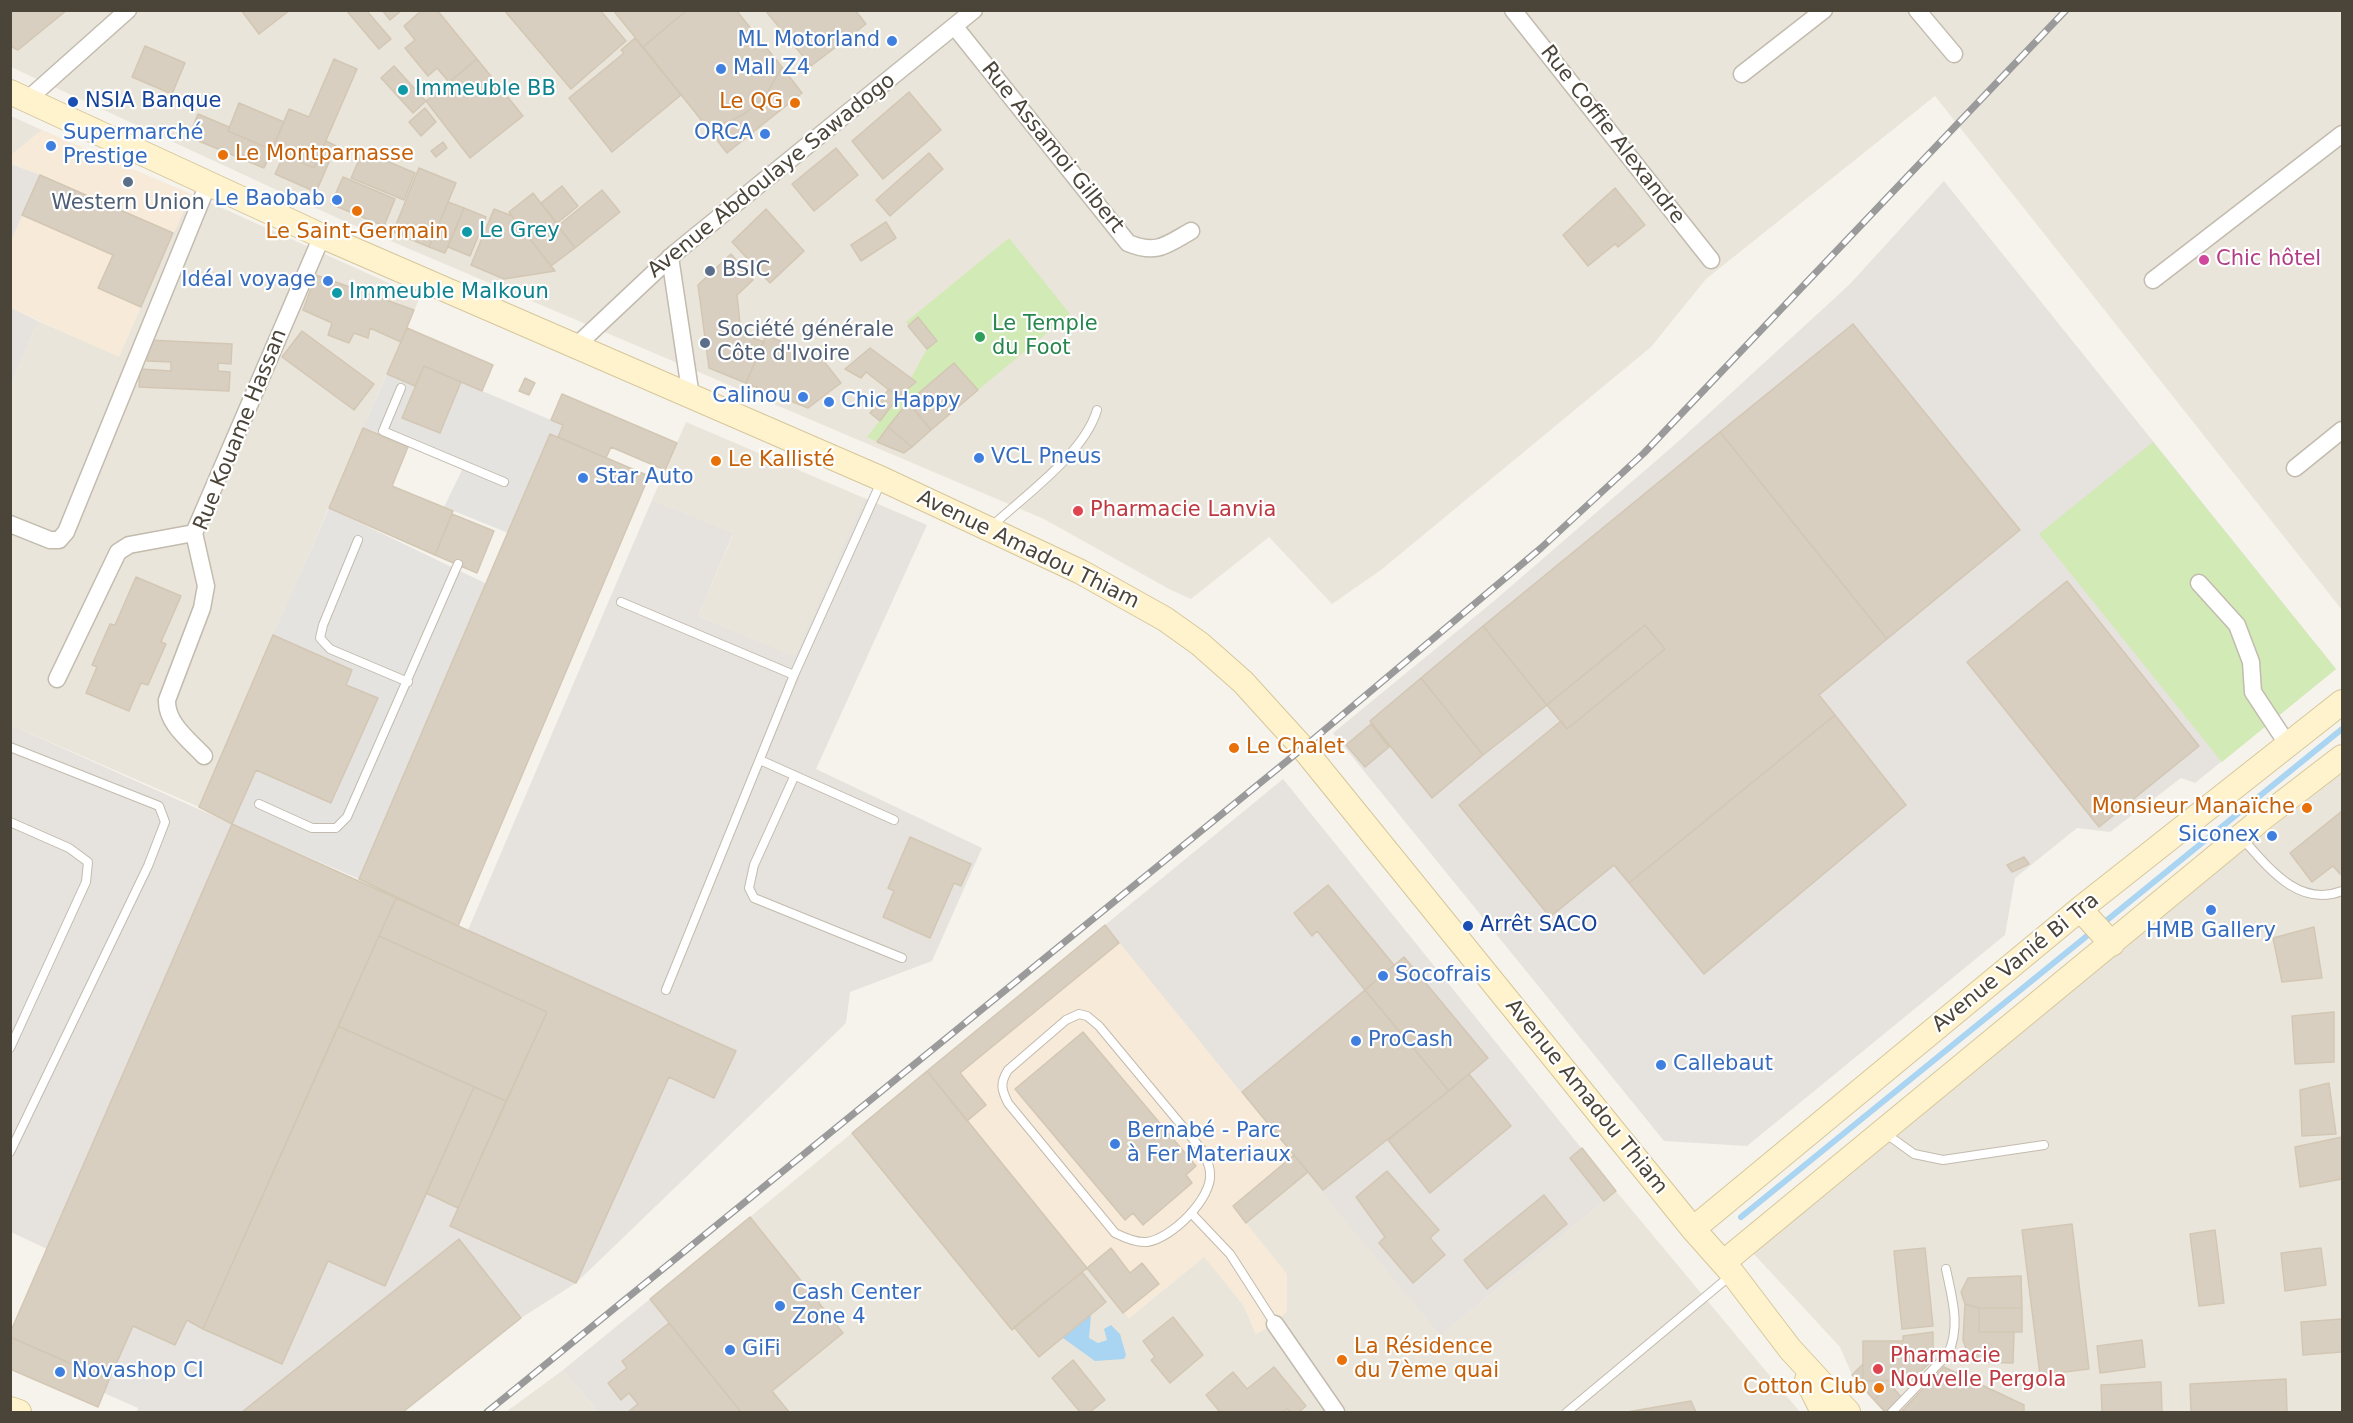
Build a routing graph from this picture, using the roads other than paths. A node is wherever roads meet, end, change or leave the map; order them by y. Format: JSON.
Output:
{"nodes":[{"id":1,"x":128,"y":10,"type":"edge"},
{"id":2,"x":974,"y":10,"type":"edge"},
{"id":3,"x":1513,"y":10,"type":"edge"},
{"id":4,"x":1824,"y":10,"type":"edge"},
{"id":5,"x":1917,"y":10,"type":"edge"},
{"id":6,"x":955,"y":27,"type":"junction"},
{"id":7,"x":1954,"y":54,"type":"dead end"},
{"id":8,"x":1742,"y":74,"type":"dead end"},
{"id":9,"x":19,"y":96,"type":"edge"},
{"id":10,"x":2343,"y":134,"type":"edge"},
{"id":11,"x":208,"y":184,"type":"junction"},
{"id":12,"x":1191,"y":231,"type":"dead end"},
{"id":13,"x":322,"y":236,"type":"junction"},
{"id":14,"x":670,"y":257,"type":"junction"},
{"id":15,"x":1711,"y":260,"type":"dead end"},
{"id":16,"x":2153,"y":280,"type":"dead end"},
{"id":17,"x":575,"y":347,"type":"junction"},
{"id":18,"x":401,"y":388,"type":"dead end"},
{"id":19,"x":691,"y":397,"type":"junction"},
{"id":20,"x":1097,"y":410,"type":"dead end"},
{"id":21,"x":2343,"y":430,"type":"edge"},
{"id":22,"x":2295,"y":468,"type":"dead end"},
{"id":23,"x":882,"y":479,"type":"junction"},
{"id":24,"x":504,"y":482,"type":"dead end"},
{"id":25,"x":10,"y":524,"type":"edge"},
{"id":26,"x":989,"y":529,"type":"junction"},
{"id":27,"x":194,"y":533,"type":"junction"},
{"id":28,"x":358,"y":540,"type":"dead end"},
{"id":29,"x":458,"y":564,"type":"dead end"},
{"id":30,"x":2199,"y":583,"type":"dead end"},
{"id":31,"x":621,"y":602,"type":"dead end"},
{"id":32,"x":794,"y":675,"type":"junction"},
{"id":33,"x":57,"y":679,"type":"dead end"},
{"id":34,"x":408,"y":682,"type":"junction"},
{"id":35,"x":2343,"y":702,"type":"edge"},
{"id":36,"x":2288,"y":745,"type":"junction"},
{"id":37,"x":10,"y":747,"type":"edge"},
{"id":38,"x":204,"y":756,"type":"dead end"},
{"id":39,"x":2343,"y":757,"type":"edge"},
{"id":40,"x":760,"y":760,"type":"junction"},
{"id":41,"x":794,"y":777,"type":"junction"},
{"id":42,"x":259,"y":804,"type":"dead end"},
{"id":43,"x":894,"y":820,"type":"dead end"},
{"id":44,"x":10,"y":822,"type":"edge"},
{"id":45,"x":2241,"y":837,"type":"junction"},
{"id":46,"x":2343,"y":891,"type":"edge"},
{"id":47,"x":2084,"y":912,"type":"junction"},
{"id":48,"x":2109,"y":940,"type":"junction"},
{"id":49,"x":902,"y":958,"type":"dead end"},
{"id":50,"x":666,"y":990,"type":"dead end"},
{"id":51,"x":10,"y":1048,"type":"edge"},
{"id":52,"x":1882,"y":1132,"type":"junction"},
{"id":53,"x":2044,"y":1145,"type":"dead end"},
{"id":54,"x":10,"y":1152,"type":"edge"},
{"id":55,"x":1192,"y":1214,"type":"junction"},
{"id":56,"x":1693,"y":1229,"type":"junction"},
{"id":57,"x":1728,"y":1268,"type":"junction"},
{"id":58,"x":1946,"y":1269,"type":"dead end"},
{"id":59,"x":1275,"y":1324,"type":"joint"},
{"id":60,"x":1790,"y":1349,"type":"junction"},
{"id":61,"x":10,"y":1409,"type":"edge"},
{"id":62,"x":19,"y":1413,"type":"edge"},
{"id":63,"x":1336,"y":1413,"type":"edge"},
{"id":64,"x":1567,"y":1413,"type":"edge"},
{"id":65,"x":1823,"y":1413,"type":"edge"},
{"id":66,"x":1848,"y":1413,"type":"edge"},
{"id":67,"x":1892,"y":1413,"type":"edge"}],
"edges":[{"from":1,"to":9,"type":"street"},
{"from":2,"to":6,"type":"street","name":"Avenue Abdoulaye Sawadogo"},
{"from":3,"to":15,"type":"street","name":"Rue Coffie Alexandre"},
{"from":4,"to":8,"type":"street"},
{"from":5,"to":7,"type":"street"},
{"from":6,"to":12,"type":"street","name":"Rue Assamoi Gilbert"},
{"from":6,"to":14,"type":"street","name":"Avenue Abdoulaye Sawadogo"},
{"from":9,"to":11,"type":"main road","name":"Avenue Amadou Thiam"},
{"from":10,"to":16,"type":"street"},
{"from":11,"to":13,"type":"main road","name":"Avenue Amadou Thiam"},
{"from":11,"to":25,"type":"street"},
{"from":13,"to":17,"type":"main road","name":"Avenue Amadou Thiam"},
{"from":13,"to":27,"type":"street","name":"Rue Kouame Hassan"},
{"from":14,"to":17,"type":"street","name":"Avenue Abdoulaye Sawadogo"},
{"from":14,"to":19,"type":"street"},
{"from":17,"to":19,"type":"main road","name":"Avenue Amadou Thiam"},
{"from":18,"to":24,"type":"lane"},
{"from":19,"to":23,"type":"main road","name":"Avenue Amadou Thiam"},
{"from":20,"to":26,"type":"lane"},
{"from":21,"to":22,"type":"street"},
{"from":23,"to":26,"type":"main road","name":"Avenue Amadou Thiam"},
{"from":23,"to":32,"type":"lane"},
{"from":26,"to":56,"type":"main road","name":"Avenue Amadou Thiam"},
{"from":27,"to":33,"type":"street"},
{"from":27,"to":38,"type":"street","name":"Rue Kouame Hassan"},
{"from":28,"to":34,"type":"lane"},
{"from":29,"to":34,"type":"lane"},
{"from":30,"to":36,"type":"street"},
{"from":31,"to":32,"type":"lane"},
{"from":32,"to":40,"type":"lane"},
{"from":34,"to":42,"type":"lane"},
{"from":35,"to":36,"type":"main road","name":"Avenue Vanié Bi Tra"},
{"from":36,"to":47,"type":"main road","name":"Avenue Vanié Bi Tra"},
{"from":37,"to":54,"type":"lane"},
{"from":39,"to":45,"type":"main road"},
{"from":40,"to":41,"type":"lane"},
{"from":40,"to":50,"type":"lane"},
{"from":41,"to":43,"type":"lane"},
{"from":41,"to":49,"type":"lane"},
{"from":44,"to":51,"type":"lane"},
{"from":45,"to":46,"type":"lane"},
{"from":45,"to":48,"type":"main road"},
{"from":47,"to":48,"type":"main road"},
{"from":47,"to":56,"type":"main road","name":"Avenue Vanié Bi Tra"},
{"from":48,"to":52,"type":"main road"},
{"from":52,"to":53,"type":"lane"},
{"from":52,"to":57,"type":"main road"},
{"from":55,"to":55,"type":"lane"},
{"from":55,"to":59,"type":"lane"},
{"from":56,"to":57,"type":"main road","name":"Avenue Amadou Thiam"},
{"from":57,"to":60,"type":"main road","name":"Avenue Amadou Thiam"},
{"from":57,"to":64,"type":"lane"},
{"from":58,"to":67,"type":"lane"},
{"from":59,"to":63,"type":"street"},
{"from":60,"to":65,"type":"main road","name":"Avenue Amadou Thiam"},
{"from":60,"to":66,"type":"main road","name":"Avenue Amadou Thiam"},
{"from":61,"to":62,"type":"main road"}]}
